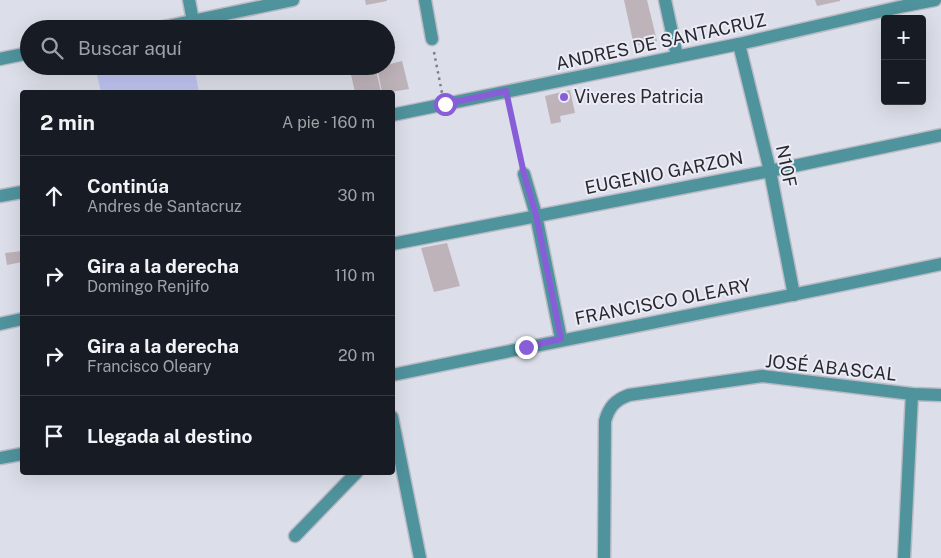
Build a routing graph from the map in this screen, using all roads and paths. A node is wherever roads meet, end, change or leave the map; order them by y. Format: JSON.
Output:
{"nodes":[{"id":1,"x":188,"y":0,"type":"edge"},
{"id":2,"x":294,"y":0,"type":"edge"},
{"id":3,"x":425,"y":0,"type":"edge"},
{"id":4,"x":665,"y":0,"type":"edge"},
{"id":5,"x":935,"y":0,"type":"edge"},
{"id":6,"x":193,"y":20,"type":"edge"},
{"id":7,"x":198,"y":20,"type":"edge"},
{"id":8,"x":432,"y":38,"type":"joint"},
{"id":9,"x":740,"y":44,"type":"junction"},
{"id":10,"x":20,"y":55,"type":"edge"},
{"id":11,"x":676,"y":56,"type":"junction"},
{"id":12,"x":0,"y":59,"type":"edge"},
{"id":13,"x":506,"y":91,"type":"junction"},
{"id":14,"x":445,"y":104,"type":"junction"},
{"id":15,"x":395,"y":114,"type":"edge"},
{"id":16,"x":941,"y":136,"type":"edge"},
{"id":17,"x":770,"y":171,"type":"junction"},
{"id":18,"x":524,"y":174,"type":"joint"},
{"id":19,"x":20,"y":192,"type":"edge"},
{"id":20,"x":0,"y":196,"type":"edge"},
{"id":21,"x":536,"y":215,"type":"junction"},
{"id":22,"x":395,"y":243,"type":"edge"},
{"id":23,"x":941,"y":264,"type":"edge"},
{"id":24,"x":794,"y":295,"type":"junction"},
{"id":25,"x":20,"y":319,"type":"edge"},
{"id":26,"x":0,"y":324,"type":"edge"},
{"id":27,"x":561,"y":339,"type":"junction"},
{"id":28,"x":395,"y":373,"type":"edge"},
{"id":29,"x":912,"y":394,"type":"junction"},
{"id":30,"x":941,"y":395,"type":"edge"},
{"id":31,"x":395,"y":431,"type":"edge"},
{"id":32,"x":20,"y":454,"type":"edge"},
{"id":33,"x":0,"y":458,"type":"edge"},
{"id":34,"x":354,"y":475,"type":"edge"},
{"id":35,"x":296,"y":536,"type":"dead end"},
{"id":36,"x":420,"y":558,"type":"edge"},
{"id":37,"x":604,"y":558,"type":"edge"},
{"id":38,"x":904,"y":558,"type":"edge"}],
"edges":[{"from":1,"to":6,"type":"street"},
{"from":2,"to":7,"type":"street"},
{"from":3,"to":8,"type":"street"},
{"from":4,"to":11,"type":"street"},
{"from":5,"to":9,"type":"street","name":"ANDRES DE SANTACRUZ"},
{"from":8,"to":14,"type":"path"},
{"from":9,"to":11,"type":"street","name":"ANDRES DE SANTACRUZ"},
{"from":9,"to":17,"type":"street","name":"N10F"},
{"from":10,"to":12,"type":"street"},
{"from":11,"to":13,"type":"street","name":"ANDRES DE SANTACRUZ"},
{"from":13,"to":14,"type":"street","name":"ANDRES DE SANTACRUZ"},
{"from":13,"to":18,"type":"path"},
{"from":14,"to":15,"type":"street","name":"ANDRES DE SANTACRUZ"},
{"from":16,"to":17,"type":"street","name":"EUGENIO GARZON"},
{"from":17,"to":21,"type":"street","name":"EUGENIO GARZON"},
{"from":17,"to":24,"type":"street","name":"N10F"},
{"from":18,"to":21,"type":"street"},
{"from":19,"to":20,"type":"street"},
{"from":21,"to":22,"type":"street","name":"EUGENIO GARZON"},
{"from":21,"to":27,"type":"street"},
{"from":23,"to":24,"type":"street","name":"FRANCISCO OLEARY"},
{"from":24,"to":27,"type":"street","name":"FRANCISCO OLEARY"},
{"from":25,"to":26,"type":"street"},
{"from":27,"to":28,"type":"street","name":"FRANCISCO OLEARY"},
{"from":29,"to":30,"type":"street","name":"JOSÉ ABASCAL"},
{"from":29,"to":37,"type":"street","name":"JOSÉ ABASCAL"},
{"from":29,"to":38,"type":"street"},
{"from":31,"to":36,"type":"street"},
{"from":32,"to":33,"type":"street"},
{"from":34,"to":35,"type":"street"}]}
